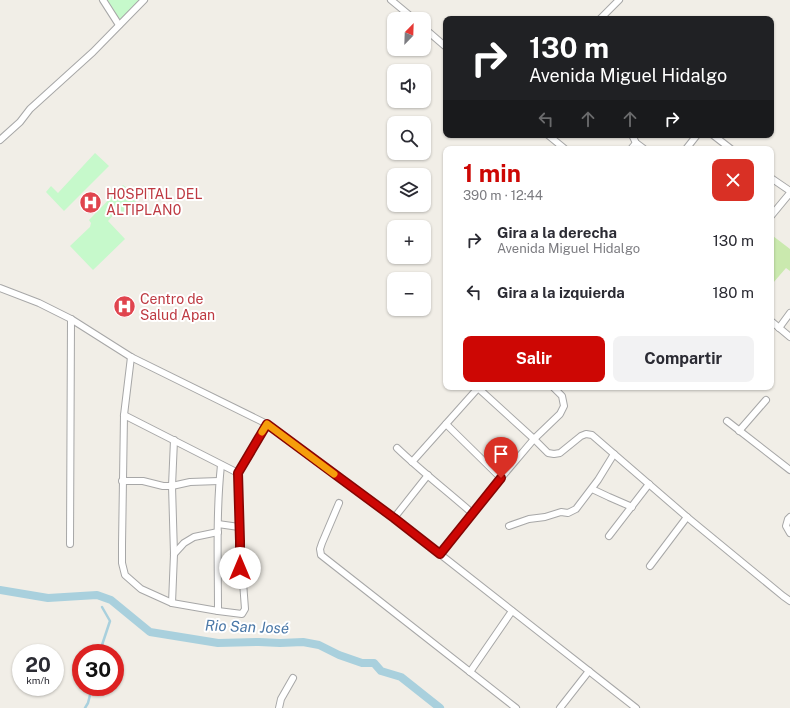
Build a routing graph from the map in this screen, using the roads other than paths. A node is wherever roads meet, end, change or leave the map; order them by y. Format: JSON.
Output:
{"nodes":[{"id":1,"x":103,"y":0,"type":"edge"},
{"id":2,"x":144,"y":0,"type":"edge"},
{"id":3,"x":391,"y":0,"type":"edge"},
{"id":4,"x":619,"y":0,"type":"edge"},
{"id":5,"x":406,"y":12,"type":"edge"},
{"id":6,"x":603,"y":16,"type":"edge"},
{"id":7,"x":119,"y":25,"type":"junction"},
{"id":8,"x":431,"y":34,"type":"edge"},
{"id":9,"x":443,"y":44,"type":"edge"},
{"id":10,"x":552,"y":138,"type":"edge"},
{"id":11,"x":634,"y":138,"type":"edge"},
{"id":12,"x":695,"y":138,"type":"edge"},
{"id":13,"x":717,"y":138,"type":"edge"},
{"id":14,"x":0,"y":140,"type":"edge"},
{"id":15,"x":636,"y":142,"type":"junction"},
{"id":16,"x":561,"y":146,"type":"edge"},
{"id":17,"x":633,"y":146,"type":"edge"},
{"id":18,"x":641,"y":146,"type":"edge"},
{"id":19,"x":688,"y":146,"type":"edge"},
{"id":20,"x":727,"y":146,"type":"edge"},
{"id":21,"x":774,"y":180,"type":"edge"},
{"id":22,"x":790,"y":192,"type":"edge"},
{"id":23,"x":774,"y":212,"type":"edge"},
{"id":24,"x":0,"y":288,"type":"edge"},
{"id":25,"x":790,"y":313,"type":"edge"},
{"id":26,"x":71,"y":319,"type":"junction"},
{"id":27,"x":774,"y":324,"type":"edge"},
{"id":28,"x":779,"y":328,"type":"junction"},
{"id":29,"x":790,"y":337,"type":"edge"},
{"id":30,"x":131,"y":356,"type":"junction"},
{"id":31,"x":476,"y":390,"type":"edge"},
{"id":32,"x":480,"y":390,"type":"edge"},
{"id":33,"x":556,"y":390,"type":"edge"},
{"id":34,"x":766,"y":400,"type":"dead end"},
{"id":35,"x":124,"y":416,"type":"junction"},
{"id":36,"x":727,"y":421,"type":"dead end"},
{"id":37,"x":267,"y":424,"type":"junction"},
{"id":38,"x":446,"y":424,"type":"junction"},
{"id":39,"x":739,"y":431,"type":"junction"},
{"id":40,"x":534,"y":438,"type":"junction"},
{"id":41,"x":174,"y":440,"type":"junction"},
{"id":42,"x":397,"y":448,"type":"dead end"},
{"id":43,"x":614,"y":454,"type":"junction"},
{"id":44,"x":412,"y":462,"type":"junction"},
{"id":45,"x":221,"y":465,"type":"junction"},
{"id":46,"x":790,"y":470,"type":"edge"},
{"id":47,"x":238,"y":473,"type":"junction"},
{"id":48,"x":428,"y":475,"type":"junction"},
{"id":49,"x":501,"y":478,"type":"junction"},
{"id":50,"x":122,"y":481,"type":"junction"},
{"id":51,"x":219,"y":481,"type":"junction"},
{"id":52,"x":650,"y":484,"type":"junction"},
{"id":53,"x":172,"y":486,"type":"junction"},
{"id":54,"x":592,"y":488,"type":"junction"},
{"id":55,"x":339,"y":503,"type":"dead end"},
{"id":56,"x":632,"y":507,"type":"junction"},
{"id":57,"x":472,"y":513,"type":"junction"},
{"id":58,"x":687,"y":517,"type":"junction"},
{"id":59,"x":790,"y":517,"type":"edge"},
{"id":60,"x":394,"y":518,"type":"junction"},
{"id":61,"x":218,"y":524,"type":"junction"},
{"id":62,"x":509,"y":526,"type":"dead end"},
{"id":63,"x":239,"y":527,"type":"junction"},
{"id":64,"x":218,"y":532,"type":"junction"},
{"id":65,"x":790,"y":533,"type":"edge"},
{"id":66,"x":609,"y":536,"type":"dead end"},
{"id":67,"x":70,"y":544,"type":"dead end"},
{"id":68,"x":174,"y":554,"type":"junction"},
{"id":69,"x":440,"y":554,"type":"junction"},
{"id":70,"x":650,"y":566,"type":"dead end"},
{"id":71,"x":790,"y":601,"type":"edge"},
{"id":72,"x":172,"y":603,"type":"junction"},
{"id":73,"x":218,"y":611,"type":"junction"},
{"id":74,"x":512,"y":611,"type":"junction"},
{"id":75,"x":589,"y":671,"type":"junction"},
{"id":76,"x":470,"y":672,"type":"junction"},
{"id":77,"x":293,"y":678,"type":"dead end"},
{"id":78,"x":278,"y":708,"type":"edge"},
{"id":79,"x":516,"y":708,"type":"edge"},
{"id":80,"x":560,"y":708,"type":"edge"},
{"id":81,"x":636,"y":708,"type":"edge"}],
"edges":[{"from":1,"to":7,"type":"street"},
{"from":2,"to":7,"type":"street"},
{"from":3,"to":5,"type":"street"},
{"from":4,"to":6,"type":"street"},
{"from":7,"to":14,"type":"street"},
{"from":8,"to":9,"type":"street"},
{"from":10,"to":16,"type":"street"},
{"from":11,"to":15,"type":"street"},
{"from":12,"to":19,"type":"street"},
{"from":13,"to":20,"type":"street"},
{"from":15,"to":17,"type":"street"},
{"from":15,"to":18,"type":"street"},
{"from":21,"to":22,"type":"street"},
{"from":22,"to":23,"type":"street"},
{"from":24,"to":26,"type":"street"},
{"from":25,"to":28,"type":"street"},
{"from":26,"to":30,"type":"street"},
{"from":26,"to":67,"type":"street"},
{"from":27,"to":28,"type":"street"},
{"from":28,"to":29,"type":"street"},
{"from":30,"to":35,"type":"street"},
{"from":30,"to":37,"type":"street"},
{"from":31,"to":38,"type":"street"},
{"from":32,"to":40,"type":"street"},
{"from":33,"to":40,"type":"street"},
{"from":34,"to":39,"type":"street"},
{"from":35,"to":41,"type":"street"},
{"from":35,"to":50,"type":"street"},
{"from":36,"to":39,"type":"street"},
{"from":37,"to":47,"type":"street"},
{"from":37,"to":60,"type":"street"},
{"from":38,"to":44,"type":"street"},
{"from":38,"to":49,"type":"street"},
{"from":39,"to":46,"type":"street"},
{"from":40,"to":43,"type":"street"},
{"from":40,"to":49,"type":"street"},
{"from":41,"to":45,"type":"street"},
{"from":41,"to":53,"type":"street"},
{"from":42,"to":44,"type":"street"},
{"from":43,"to":52,"type":"street"},
{"from":43,"to":54,"type":"street"},
{"from":44,"to":48,"type":"street"},
{"from":45,"to":47,"type":"street"},
{"from":45,"to":51,"type":"street"},
{"from":47,"to":63,"type":"street"},
{"from":48,"to":57,"type":"street"},
{"from":48,"to":60,"type":"street"},
{"from":49,"to":57,"type":"street"},
{"from":50,"to":53,"type":"street"},
{"from":50,"to":72,"type":"street"},
{"from":51,"to":53,"type":"street"},
{"from":51,"to":61,"type":"street"},
{"from":52,"to":56,"type":"street"},
{"from":52,"to":58,"type":"street"},
{"from":53,"to":68,"type":"street"},
{"from":54,"to":56,"type":"street"},
{"from":54,"to":62,"type":"street"},
{"from":55,"to":76,"type":"street"},
{"from":56,"to":66,"type":"street"},
{"from":57,"to":69,"type":"street"},
{"from":58,"to":70,"type":"street"},
{"from":58,"to":71,"type":"street"},
{"from":59,"to":65,"type":"street"},
{"from":60,"to":69,"type":"street"},
{"from":61,"to":63,"type":"street"},
{"from":61,"to":64,"type":"street"},
{"from":63,"to":73,"type":"street"},
{"from":64,"to":68,"type":"street"},
{"from":64,"to":73,"type":"street"},
{"from":68,"to":72,"type":"street"},
{"from":69,"to":74,"type":"street"},
{"from":72,"to":73,"type":"street"},
{"from":74,"to":75,"type":"street"},
{"from":74,"to":76,"type":"street"},
{"from":75,"to":80,"type":"street"},
{"from":75,"to":81,"type":"street"},
{"from":76,"to":79,"type":"street"},
{"from":77,"to":78,"type":"street"}]}
